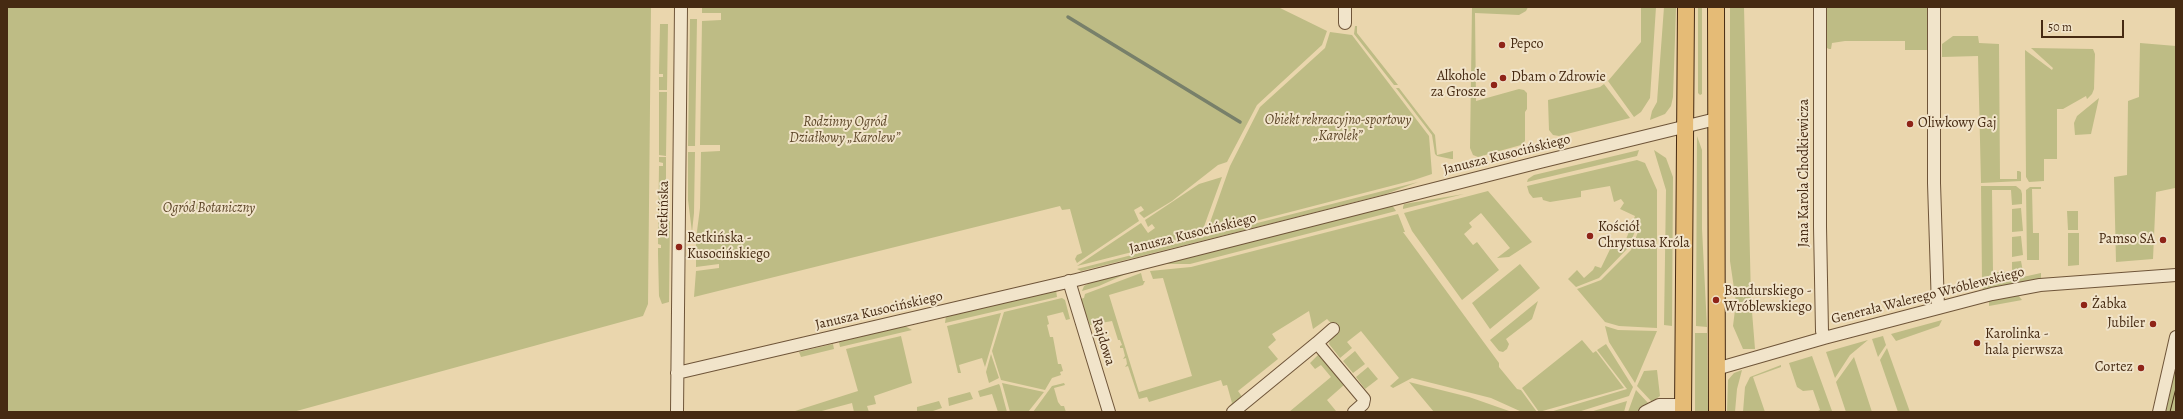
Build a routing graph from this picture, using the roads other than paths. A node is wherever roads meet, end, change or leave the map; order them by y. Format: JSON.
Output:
{"nodes":[{"id":1,"x":681,"y":7,"type":"edge"},
{"id":2,"x":1345,"y":7,"type":"edge"},
{"id":3,"x":1686,"y":7,"type":"edge"},
{"id":4,"x":1716,"y":7,"type":"edge"},
{"id":5,"x":1820,"y":7,"type":"edge"},
{"id":6,"x":1934,"y":7,"type":"edge"},
{"id":7,"x":1344,"y":23,"type":"dead end"},
{"id":8,"x":1716,"y":119,"type":"junction"},
{"id":9,"x":1685,"y":126,"type":"junction"},
{"id":10,"x":2176,"y":275,"type":"edge"},
{"id":11,"x":1069,"y":282,"type":"junction"},
{"id":12,"x":1938,"y":308,"type":"junction"},
{"id":13,"x":1333,"y":329,"type":"dead end"},
{"id":14,"x":2176,"y":336,"type":"edge"},
{"id":15,"x":1824,"y":338,"type":"junction"},
{"id":16,"x":1317,"y":343,"type":"junction"},
{"id":17,"x":1716,"y":369,"type":"junction"},
{"id":18,"x":677,"y":373,"type":"junction"},
{"id":19,"x":1683,"y":409,"type":"edge"},
{"id":20,"x":677,"y":412,"type":"edge"},
{"id":21,"x":1109,"y":412,"type":"edge"},
{"id":22,"x":1234,"y":412,"type":"edge"},
{"id":23,"x":1354,"y":412,"type":"edge"},
{"id":24,"x":1645,"y":412,"type":"edge"},
{"id":25,"x":1717,"y":412,"type":"edge"},
{"id":26,"x":2159,"y":412,"type":"edge"}],
"edges":[{"from":1,"to":18,"type":"street","name":"Retkińska"},
{"from":2,"to":7,"type":"street"},
{"from":3,"to":9,"type":"main road"},
{"from":4,"to":8,"type":"main road"},
{"from":5,"to":15,"type":"street","name":"Jana Karola Chodkiewicza"},
{"from":6,"to":12,"type":"street"},
{"from":8,"to":9,"type":"street","name":"Janusza Kusocińskiego"},
{"from":8,"to":17,"type":"main road"},
{"from":9,"to":11,"type":"street","name":"Janusza Kusocińskiego"},
{"from":9,"to":19,"type":"main road"},
{"from":10,"to":12,"type":"street","name":"Generała Walerego Wróblewskiego"},
{"from":11,"to":18,"type":"street","name":"Janusza Kusocińskiego"},
{"from":11,"to":21,"type":"street","name":"Rajdowa"},
{"from":12,"to":15,"type":"street","name":"Generała Walerego Wróblewskiego"},
{"from":13,"to":16,"type":"street"},
{"from":14,"to":26,"type":"street"},
{"from":15,"to":17,"type":"street","name":"Generała Walerego Wróblewskiego"},
{"from":16,"to":22,"type":"street"},
{"from":16,"to":23,"type":"street"},
{"from":17,"to":25,"type":"main road"},
{"from":18,"to":20,"type":"street","name":"Retkińska"},
{"from":19,"to":24,"type":"street"}]}
